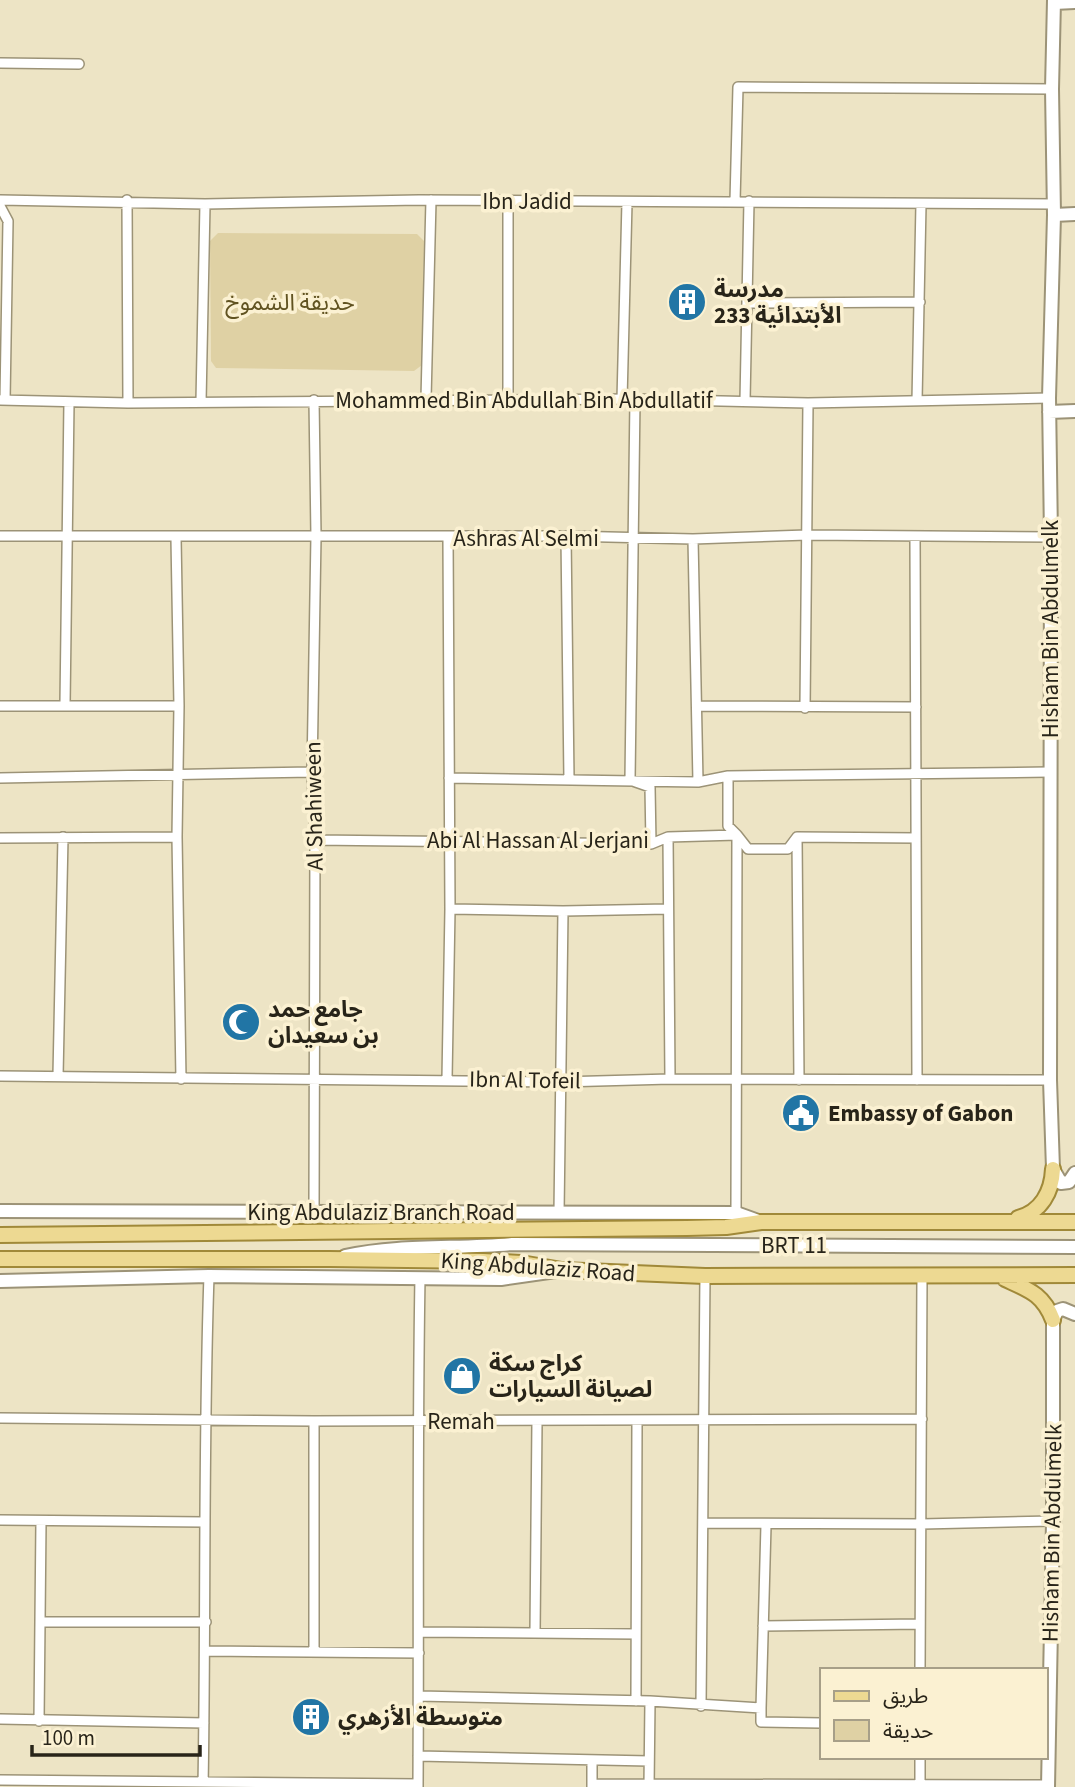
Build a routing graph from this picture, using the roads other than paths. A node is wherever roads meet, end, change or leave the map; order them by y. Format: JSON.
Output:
{"nodes":[{"id":1,"x":1054,"y":1,"type":"edge"},
{"id":2,"x":1075,"y":2,"type":"edge"},
{"id":3,"x":0,"y":63,"type":"edge"},
{"id":4,"x":79,"y":64,"type":"dead end"},
{"id":5,"x":1052,"y":89,"type":"junction"},
{"id":6,"x":0,"y":200,"type":"edge"},
{"id":7,"x":127,"y":200,"type":"junction"},
{"id":8,"x":431,"y":200,"type":"junction"},
{"id":9,"x":508,"y":201,"type":"junction"},
{"id":10,"x":734,"y":201,"type":"junction"},
{"id":11,"x":749,"y":201,"type":"junction"},
{"id":12,"x":627,"y":202,"type":"junction"},
{"id":13,"x":205,"y":204,"type":"junction"},
{"id":14,"x":921,"y":204,"type":"junction"},
{"id":15,"x":0,"y":206,"type":"edge"},
{"id":16,"x":1054,"y":209,"type":"junction"},
{"id":17,"x":1075,"y":214,"type":"edge"},
{"id":18,"x":919,"y":302,"type":"junction"},
{"id":19,"x":749,"y":303,"type":"junction"},
{"id":20,"x":1049,"y":398,"type":"junction"},
{"id":21,"x":635,"y":399,"type":"junction"},
{"id":22,"x":3,"y":400,"type":"edge"},
{"id":23,"x":314,"y":400,"type":"junction"},
{"id":24,"x":426,"y":400,"type":"junction"},
{"id":25,"x":508,"y":400,"type":"junction"},
{"id":26,"x":622,"y":400,"type":"junction"},
{"id":27,"x":746,"y":401,"type":"junction"},
{"id":28,"x":918,"y":401,"type":"junction"},
{"id":29,"x":69,"y":402,"type":"junction"},
{"id":30,"x":128,"y":402,"type":"junction"},
{"id":31,"x":201,"y":402,"type":"junction"},
{"id":32,"x":808,"y":403,"type":"junction"},
{"id":33,"x":1075,"y":411,"type":"edge"},
{"id":34,"x":1049,"y":412,"type":"junction"},
{"id":35,"x":807,"y":535,"type":"junction"},
{"id":36,"x":0,"y":536,"type":"edge"},
{"id":37,"x":68,"y":536,"type":"junction"},
{"id":38,"x":316,"y":536,"type":"junction"},
{"id":39,"x":566,"y":536,"type":"junction"},
{"id":40,"x":915,"y":537,"type":"junction"},
{"id":41,"x":1051,"y":537,"type":"junction"},
{"id":42,"x":176,"y":538,"type":"junction"},
{"id":43,"x":448,"y":538,"type":"junction"},
{"id":44,"x":634,"y":538,"type":"junction"},
{"id":45,"x":693,"y":539,"type":"junction"},
{"id":46,"x":65,"y":705,"type":"junction"},
{"id":47,"x":179,"y":705,"type":"junction"},
{"id":48,"x":0,"y":706,"type":"edge"},
{"id":49,"x":698,"y":706,"type":"junction"},
{"id":50,"x":916,"y":707,"type":"junction"},
{"id":51,"x":805,"y":708,"type":"junction"},
{"id":52,"x":312,"y":772,"type":"junction"},
{"id":53,"x":1049,"y":772,"type":"junction"},
{"id":54,"x":178,"y":774,"type":"junction"},
{"id":55,"x":917,"y":774,"type":"junction"},
{"id":56,"x":728,"y":776,"type":"junction"},
{"id":57,"x":0,"y":778,"type":"edge"},
{"id":58,"x":449,"y":778,"type":"junction"},
{"id":59,"x":569,"y":780,"type":"junction"},
{"id":60,"x":630,"y":780,"type":"junction"},
{"id":61,"x":698,"y":782,"type":"junction"},
{"id":62,"x":737,"y":835,"type":"junction"},
{"id":63,"x":177,"y":836,"type":"junction"},
{"id":64,"x":63,"y":837,"type":"junction"},
{"id":65,"x":668,"y":837,"type":"junction"},
{"id":66,"x":797,"y":837,"type":"junction"},
{"id":67,"x":0,"y":838,"type":"edge"},
{"id":68,"x":916,"y":838,"type":"junction"},
{"id":69,"x":315,"y":840,"type":"junction"},
{"id":70,"x":449,"y":840,"type":"junction"},
{"id":71,"x":651,"y":844,"type":"junction"},
{"id":72,"x":450,"y":909,"type":"junction"},
{"id":73,"x":668,"y":909,"type":"junction"},
{"id":74,"x":564,"y":911,"type":"junction"},
{"id":75,"x":0,"y":1076,"type":"edge"},
{"id":76,"x":58,"y":1076,"type":"junction"},
{"id":77,"x":181,"y":1079,"type":"junction"},
{"id":78,"x":315,"y":1079,"type":"junction"},
{"id":79,"x":447,"y":1079,"type":"junction"},
{"id":80,"x":670,"y":1079,"type":"junction"},
{"id":81,"x":735,"y":1079,"type":"junction"},
{"id":82,"x":799,"y":1080,"type":"junction"},
{"id":83,"x":917,"y":1080,"type":"junction"},
{"id":84,"x":1050,"y":1080,"type":"junction"},
{"id":85,"x":561,"y":1082,"type":"junction"},
{"id":86,"x":1053,"y":1169,"type":"junction"},
{"id":87,"x":1075,"y":1173,"type":"edge"},
{"id":88,"x":0,"y":1211,"type":"edge"},
{"id":89,"x":314,"y":1211,"type":"junction"},
{"id":90,"x":559,"y":1213,"type":"junction"},
{"id":91,"x":736,"y":1213,"type":"junction"},
{"id":92,"x":761,"y":1222,"type":"junction"},
{"id":93,"x":1004,"y":1222,"type":"junction"},
{"id":94,"x":1075,"y":1222,"type":"edge"},
{"id":95,"x":394,"y":1230,"type":"junction"},
{"id":96,"x":0,"y":1235,"type":"edge"},
{"id":97,"x":513,"y":1244,"type":"junction"},
{"id":98,"x":1075,"y":1247,"type":"edge"},
{"id":99,"x":0,"y":1259,"type":"edge"},
{"id":100,"x":330,"y":1259,"type":"junction"},
{"id":101,"x":562,"y":1270,"type":"junction"},
{"id":102,"x":1075,"y":1275,"type":"edge"},
{"id":103,"x":209,"y":1276,"type":"junction"},
{"id":104,"x":705,"y":1276,"type":"junction"},
{"id":105,"x":1001,"y":1276,"type":"junction"},
{"id":106,"x":922,"y":1277,"type":"junction"},
{"id":107,"x":419,"y":1278,"type":"junction"},
{"id":108,"x":0,"y":1281,"type":"edge"},
{"id":109,"x":1075,"y":1314,"type":"edge"},
{"id":110,"x":1053,"y":1320,"type":"junction"},
{"id":111,"x":0,"y":1418,"type":"edge"},
{"id":112,"x":704,"y":1419,"type":"junction"},
{"id":113,"x":922,"y":1419,"type":"junction"},
{"id":114,"x":204,"y":1420,"type":"junction"},
{"id":115,"x":417,"y":1420,"type":"junction"},
{"id":116,"x":314,"y":1421,"type":"junction"},
{"id":117,"x":537,"y":1421,"type":"junction"},
{"id":118,"x":637,"y":1422,"type":"junction"},
{"id":119,"x":0,"y":1520,"type":"edge"},
{"id":120,"x":41,"y":1521,"type":"junction"},
{"id":121,"x":1053,"y":1521,"type":"junction"},
{"id":122,"x":204,"y":1522,"type":"junction"},
{"id":123,"x":704,"y":1523,"type":"junction"},
{"id":124,"x":922,"y":1524,"type":"junction"},
{"id":125,"x":765,"y":1525,"type":"junction"},
{"id":126,"x":40,"y":1622,"type":"junction"},
{"id":127,"x":206,"y":1622,"type":"junction"},
{"id":128,"x":920,"y":1624,"type":"junction"},
{"id":129,"x":763,"y":1626,"type":"junction"},
{"id":130,"x":419,"y":1632,"type":"junction"},
{"id":131,"x":535,"y":1633,"type":"junction"},
{"id":132,"x":636,"y":1634,"type":"junction"},
{"id":133,"x":206,"y":1651,"type":"junction"},
{"id":134,"x":314,"y":1652,"type":"junction"},
{"id":135,"x":419,"y":1653,"type":"junction"},
{"id":136,"x":920,"y":1668,"type":"edge"},
{"id":137,"x":419,"y":1696,"type":"junction"},
{"id":138,"x":636,"y":1701,"type":"junction"},
{"id":139,"x":650,"y":1702,"type":"junction"},
{"id":140,"x":701,"y":1706,"type":"junction"},
{"id":141,"x":761,"y":1708,"type":"junction"},
{"id":142,"x":0,"y":1719,"type":"edge"},
{"id":143,"x":38,"y":1721,"type":"junction"},
{"id":144,"x":204,"y":1723,"type":"junction"},
{"id":145,"x":820,"y":1723,"type":"edge"},
{"id":146,"x":418,"y":1756,"type":"junction"},
{"id":147,"x":920,"y":1759,"type":"edge"},
{"id":148,"x":592,"y":1760,"type":"junction"},
{"id":149,"x":649,"y":1761,"type":"junction"},
{"id":150,"x":0,"y":1780,"type":"edge"},
{"id":151,"x":203,"y":1784,"type":"edge"},
{"id":152,"x":313,"y":1784,"type":"edge"},
{"id":153,"x":592,"y":1785,"type":"edge"},
{"id":154,"x":649,"y":1785,"type":"edge"},
{"id":155,"x":418,"y":1786,"type":"edge"},
{"id":156,"x":713,"y":1786,"type":"edge"},
{"id":157,"x":920,"y":1786,"type":"edge"},
{"id":158,"x":1048,"y":1786,"type":"edge"}],
"edges":[{"from":1,"to":2,"type":"street"},
{"from":1,"to":5,"type":"street","name":"Hisham Bin Abdulmelk"},
{"from":3,"to":4,"type":"street"},
{"from":5,"to":10,"type":"street"},
{"from":5,"to":16,"type":"street","name":"Hisham Bin Abdulmelk"},
{"from":6,"to":7,"type":"street","name":"Ibn Jadid"},
{"from":7,"to":13,"type":"street","name":"Ibn Jadid"},
{"from":7,"to":30,"type":"street"},
{"from":8,"to":9,"type":"street","name":"Ibn Jadid"},
{"from":8,"to":13,"type":"street","name":"Ibn Jadid"},
{"from":8,"to":24,"type":"street"},
{"from":9,"to":12,"type":"street","name":"Ibn Jadid"},
{"from":9,"to":25,"type":"street"},
{"from":10,"to":11,"type":"street","name":"Ibn Jadid"},
{"from":10,"to":12,"type":"street","name":"Ibn Jadid"},
{"from":11,"to":14,"type":"street","name":"Ibn Jadid"},
{"from":11,"to":19,"type":"street"},
{"from":12,"to":26,"type":"street"},
{"from":13,"to":31,"type":"street"},
{"from":14,"to":16,"type":"street","name":"Ibn Jadid"},
{"from":14,"to":18,"type":"street"},
{"from":15,"to":22,"type":"street"},
{"from":16,"to":17,"type":"street"},
{"from":16,"to":20,"type":"street","name":"Hisham Bin Abdulmelk"},
{"from":18,"to":19,"type":"street"},
{"from":18,"to":28,"type":"street"},
{"from":19,"to":27,"type":"street"},
{"from":20,"to":28,"type":"street","name":"Mohammed Bin Abdullah Bin Abdullatif"},
{"from":20,"to":34,"type":"street","name":"Hisham Bin Abdulmelk"},
{"from":21,"to":26,"type":"street","name":"Mohammed Bin Abdullah Bin Abdullatif"},
{"from":21,"to":27,"type":"street","name":"Mohammed Bin Abdullah Bin Abdullatif"},
{"from":21,"to":44,"type":"street"},
{"from":22,"to":29,"type":"street","name":"Mohammed Bin Abdullah Bin Abdullatif"},
{"from":23,"to":24,"type":"street","name":"Mohammed Bin Abdullah Bin Abdullatif"},
{"from":23,"to":31,"type":"street","name":"Mohammed Bin Abdullah Bin Abdullatif"},
{"from":23,"to":38,"type":"street","name":"Al Shahiween"},
{"from":24,"to":25,"type":"street","name":"Mohammed Bin Abdullah Bin Abdullatif"},
{"from":25,"to":26,"type":"street","name":"Mohammed Bin Abdullah Bin Abdullatif"},
{"from":27,"to":32,"type":"street","name":"Mohammed Bin Abdullah Bin Abdullatif"},
{"from":28,"to":32,"type":"street","name":"Mohammed Bin Abdullah Bin Abdullatif"},
{"from":29,"to":30,"type":"street","name":"Mohammed Bin Abdullah Bin Abdullatif"},
{"from":29,"to":37,"type":"street"},
{"from":30,"to":31,"type":"street","name":"Mohammed Bin Abdullah Bin Abdullatif"},
{"from":32,"to":35,"type":"street"},
{"from":33,"to":34,"type":"street"},
{"from":34,"to":41,"type":"street","name":"Hisham Bin Abdulmelk"},
{"from":35,"to":40,"type":"street","name":"Ashras Al Selmi"},
{"from":35,"to":45,"type":"street","name":"Ashras Al Selmi"},
{"from":35,"to":51,"type":"street"},
{"from":36,"to":37,"type":"street","name":"Ashras Al Selmi"},
{"from":37,"to":42,"type":"street","name":"Ashras Al Selmi"},
{"from":37,"to":46,"type":"street"},
{"from":38,"to":42,"type":"street","name":"Ashras Al Selmi"},
{"from":38,"to":43,"type":"street","name":"Ashras Al Selmi"},
{"from":38,"to":52,"type":"street","name":"Al Shahiween"},
{"from":39,"to":43,"type":"street","name":"Ashras Al Selmi"},
{"from":39,"to":44,"type":"street","name":"Ashras Al Selmi"},
{"from":39,"to":59,"type":"street"},
{"from":40,"to":41,"type":"street","name":"Ashras Al Selmi"},
{"from":40,"to":50,"type":"street"},
{"from":41,"to":53,"type":"street","name":"Hisham Bin Abdulmelk"},
{"from":42,"to":47,"type":"street"},
{"from":43,"to":58,"type":"street"},
{"from":44,"to":45,"type":"street","name":"Ashras Al Selmi"},
{"from":44,"to":60,"type":"street"},
{"from":45,"to":49,"type":"street"},
{"from":46,"to":47,"type":"street"},
{"from":46,"to":48,"type":"street"},
{"from":47,"to":54,"type":"street"},
{"from":49,"to":51,"type":"street"},
{"from":49,"to":61,"type":"street"},
{"from":50,"to":51,"type":"street"},
{"from":50,"to":55,"type":"street"},
{"from":52,"to":54,"type":"street"},
{"from":52,"to":69,"type":"street","name":"Al Shahiween"},
{"from":53,"to":55,"type":"street"},
{"from":53,"to":84,"type":"street","name":"Hisham Bin Abdulmelk"},
{"from":54,"to":57,"type":"street"},
{"from":54,"to":63,"type":"street"},
{"from":55,"to":56,"type":"street"},
{"from":55,"to":68,"type":"street"},
{"from":56,"to":61,"type":"street"},
{"from":56,"to":62,"type":"street"},
{"from":58,"to":59,"type":"street"},
{"from":58,"to":70,"type":"street"},
{"from":59,"to":60,"type":"street"},
{"from":60,"to":61,"type":"street"},
{"from":60,"to":71,"type":"street"},
{"from":62,"to":65,"type":"street","name":"Abi Al Hassan Al Jerjani"},
{"from":62,"to":66,"type":"street","name":"Abi Al Hassan Al Jerjani"},
{"from":62,"to":81,"type":"street"},
{"from":63,"to":64,"type":"street"},
{"from":63,"to":77,"type":"street"},
{"from":64,"to":67,"type":"street"},
{"from":64,"to":76,"type":"street"},
{"from":65,"to":71,"type":"street","name":"Abi Al Hassan Al Jerjani"},
{"from":65,"to":73,"type":"street"},
{"from":66,"to":68,"type":"street","name":"Abi Al Hassan Al Jerjani"},
{"from":66,"to":82,"type":"street"},
{"from":68,"to":83,"type":"street"},
{"from":69,"to":70,"type":"street","name":"Abi Al Hassan Al Jerjani"},
{"from":69,"to":78,"type":"street","name":"Al Shahiween"},
{"from":70,"to":71,"type":"street","name":"Abi Al Hassan Al Jerjani"},
{"from":70,"to":72,"type":"street"},
{"from":72,"to":74,"type":"street"},
{"from":72,"to":79,"type":"street"},
{"from":73,"to":74,"type":"street"},
{"from":73,"to":80,"type":"street"},
{"from":74,"to":85,"type":"street"},
{"from":75,"to":76,"type":"street","name":"Ibn Al Tofeil"},
{"from":76,"to":77,"type":"street","name":"Ibn Al Tofeil"},
{"from":77,"to":78,"type":"street","name":"Ibn Al Tofeil"},
{"from":78,"to":79,"type":"street","name":"Ibn Al Tofeil"},
{"from":78,"to":89,"type":"street","name":"Al Shahiween"},
{"from":79,"to":85,"type":"street","name":"Ibn Al Tofeil"},
{"from":80,"to":81,"type":"street","name":"Ibn Al Tofeil"},
{"from":80,"to":85,"type":"street","name":"Ibn Al Tofeil"},
{"from":81,"to":82,"type":"street","name":"Ibn Al Tofeil"},
{"from":81,"to":91,"type":"street"},
{"from":82,"to":83,"type":"street","name":"Ibn Al Tofeil"},
{"from":83,"to":84,"type":"street","name":"Ibn Al Tofeil"},
{"from":84,"to":86,"type":"street","name":"Hisham Bin Abdulmelk"},
{"from":85,"to":90,"type":"street"},
{"from":86,"to":87,"type":"street"},
{"from":86,"to":93,"type":"main road"},
{"from":88,"to":89,"type":"street","name":"King Abdulaziz Branch Road"},
{"from":89,"to":90,"type":"street","name":"King Abdulaziz Branch Road"},
{"from":90,"to":91,"type":"street","name":"King Abdulaziz Branch Road"},
{"from":91,"to":92,"type":"street","name":"King Abdulaziz Branch Road"},
{"from":92,"to":93,"type":"main road","name":"King Abdulaziz Road"},
{"from":92,"to":95,"type":"main road","name":"King Abdulaziz Road"},
{"from":93,"to":94,"type":"main road","name":"King Abdulaziz Road"},
{"from":95,"to":96,"type":"main road","name":"King Abdulaziz Road"},
{"from":95,"to":97,"type":"street","name":"BRT 11"},
{"from":97,"to":98,"type":"street","name":"BRT 11"},
{"from":97,"to":100,"type":"street","name":"BRT 11"},
{"from":99,"to":100,"type":"main road","name":"King Abdulaziz Road"},
{"from":100,"to":101,"type":"main road","name":"King Abdulaziz Road"},
{"from":101,"to":104,"type":"main road","name":"King Abdulaziz Road"},
{"from":101,"to":107,"type":"street"},
{"from":102,"to":105,"type":"main road","name":"King Abdulaziz Road"},
{"from":103,"to":107,"type":"street"},
{"from":103,"to":108,"type":"street"},
{"from":103,"to":114,"type":"street"},
{"from":104,"to":106,"type":"main road","name":"King Abdulaziz Road"},
{"from":104,"to":112,"type":"street"},
{"from":105,"to":106,"type":"main road","name":"King Abdulaziz Road"},
{"from":105,"to":110,"type":"main road"},
{"from":106,"to":113,"type":"street"},
{"from":107,"to":115,"type":"street"},
{"from":109,"to":110,"type":"street"},
{"from":110,"to":121,"type":"street","name":"Hisham Bin Abdulmelk"},
{"from":111,"to":114,"type":"street","name":"Remah"},
{"from":112,"to":113,"type":"street","name":"Remah"},
{"from":112,"to":118,"type":"street","name":"Remah"},
{"from":112,"to":123,"type":"street"},
{"from":113,"to":124,"type":"street"},
{"from":114,"to":116,"type":"street","name":"Remah"},
{"from":114,"to":122,"type":"street"},
{"from":115,"to":116,"type":"street","name":"Remah"},
{"from":115,"to":117,"type":"street","name":"Remah"},
{"from":115,"to":130,"type":"street"},
{"from":116,"to":134,"type":"street"},
{"from":117,"to":118,"type":"street","name":"Remah"},
{"from":117,"to":131,"type":"street"},
{"from":118,"to":132,"type":"street"},
{"from":119,"to":120,"type":"street"},
{"from":120,"to":122,"type":"street"},
{"from":120,"to":126,"type":"street"},
{"from":121,"to":124,"type":"street"},
{"from":121,"to":158,"type":"street","name":"Hisham Bin Abdulmelk"},
{"from":122,"to":127,"type":"street"},
{"from":123,"to":125,"type":"street"},
{"from":123,"to":140,"type":"street"},
{"from":124,"to":125,"type":"street"},
{"from":124,"to":128,"type":"street"},
{"from":125,"to":129,"type":"street"},
{"from":126,"to":127,"type":"street"},
{"from":126,"to":143,"type":"street"},
{"from":127,"to":133,"type":"street"},
{"from":128,"to":129,"type":"street"},
{"from":128,"to":136,"type":"street"},
{"from":129,"to":141,"type":"street"},
{"from":130,"to":131,"type":"street"},
{"from":130,"to":135,"type":"street"},
{"from":131,"to":132,"type":"street"},
{"from":132,"to":138,"type":"street"},
{"from":133,"to":134,"type":"street"},
{"from":133,"to":144,"type":"street"},
{"from":134,"to":135,"type":"street"},
{"from":135,"to":137,"type":"street"},
{"from":137,"to":138,"type":"street"},
{"from":137,"to":146,"type":"street"},
{"from":138,"to":139,"type":"street"},
{"from":139,"to":140,"type":"street"},
{"from":139,"to":149,"type":"street"},
{"from":140,"to":141,"type":"street"},
{"from":141,"to":145,"type":"street"},
{"from":142,"to":143,"type":"street"},
{"from":143,"to":144,"type":"street"},
{"from":144,"to":151,"type":"street"},
{"from":146,"to":148,"type":"street"},
{"from":146,"to":155,"type":"street"},
{"from":147,"to":157,"type":"street"},
{"from":148,"to":149,"type":"street"},
{"from":148,"to":153,"type":"street"},
{"from":149,"to":154,"type":"street"},
{"from":150,"to":151,"type":"street"},
{"from":151,"to":152,"type":"street"},
{"from":152,"to":155,"type":"street"},
{"from":153,"to":154,"type":"street"},
{"from":154,"to":156,"type":"street"},
{"from":156,"to":157,"type":"street"},
{"from":157,"to":158,"type":"street"}]}
